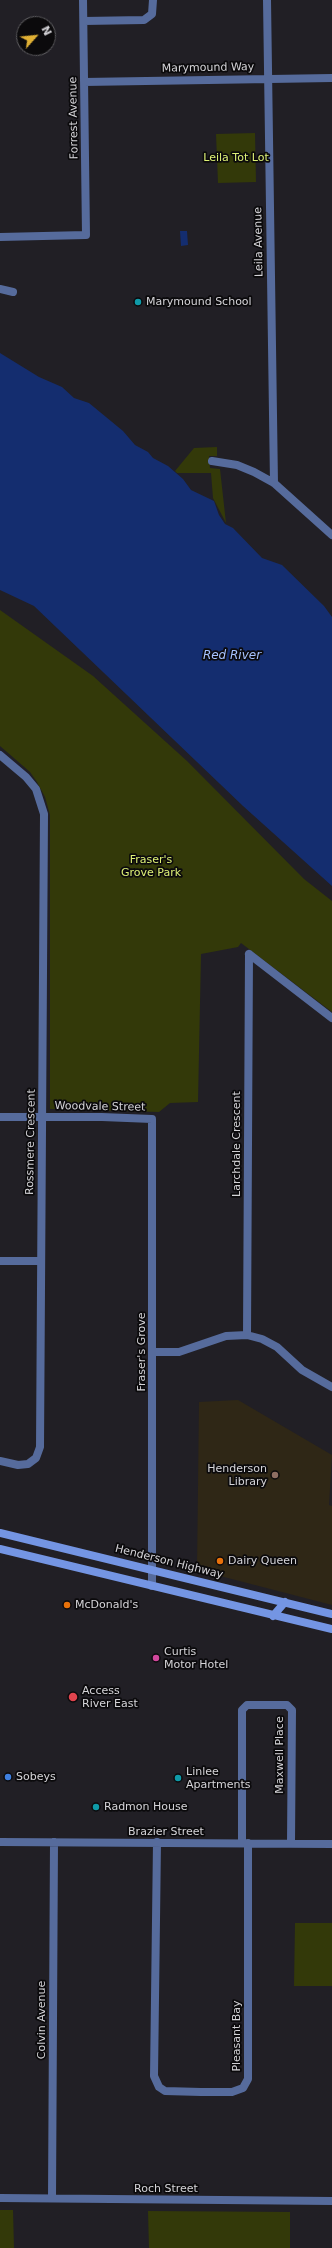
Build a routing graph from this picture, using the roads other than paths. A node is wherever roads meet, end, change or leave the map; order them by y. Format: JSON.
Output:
{"nodes":[{"id":1,"x":84,"y":0,"type":"edge"},
{"id":2,"x":153,"y":0,"type":"edge"},
{"id":3,"x":267,"y":0,"type":"edge"},
{"id":4,"x":84,"y":21,"type":"junction"},
{"id":5,"x":332,"y":78,"type":"edge"},
{"id":6,"x":268,"y":79,"type":"junction"},
{"id":7,"x":84,"y":82,"type":"junction"},
{"id":8,"x":0,"y":237,"type":"edge"},
{"id":9,"x":0,"y":290,"type":"edge"},
{"id":10,"x":13,"y":292,"type":"dead end"},
{"id":11,"x":212,"y":461,"type":"dead end"},
{"id":12,"x":274,"y":483,"type":"junction"},
{"id":13,"x":332,"y":535,"type":"edge"},
{"id":14,"x":0,"y":755,"type":"edge"},
{"id":15,"x":332,"y":1018,"type":"edge"},
{"id":16,"x":0,"y":1117,"type":"edge"},
{"id":17,"x":42,"y":1117,"type":"junction"},
{"id":18,"x":152,"y":1119,"type":"joint"},
{"id":19,"x":0,"y":1261,"type":"edge"},
{"id":20,"x":41,"y":1261,"type":"junction"},
{"id":21,"x":247,"y":1335,"type":"junction"},
{"id":22,"x":153,"y":1352,"type":"junction"},
{"id":23,"x":332,"y":1387,"type":"edge"},
{"id":24,"x":0,"y":1461,"type":"edge"},
{"id":25,"x":0,"y":1533,"type":"edge"},
{"id":26,"x":0,"y":1550,"type":"edge"},
{"id":27,"x":151,"y":1569,"type":"junction"},
{"id":28,"x":152,"y":1586,"type":"junction"},
{"id":29,"x":285,"y":1602,"type":"junction"},
{"id":30,"x":332,"y":1614,"type":"edge"},
{"id":31,"x":274,"y":1616,"type":"junction"},
{"id":32,"x":332,"y":1629,"type":"edge"},
{"id":33,"x":0,"y":1842,"type":"edge"},
{"id":34,"x":54,"y":1842,"type":"junction"},
{"id":35,"x":157,"y":1842,"type":"junction"},
{"id":36,"x":245,"y":1843,"type":"junction"},
{"id":37,"x":291,"y":1843,"type":"junction"},
{"id":38,"x":332,"y":1844,"type":"edge"},
{"id":39,"x":0,"y":2198,"type":"edge"},
{"id":40,"x":52,"y":2198,"type":"junction"},
{"id":41,"x":332,"y":2201,"type":"edge"}],
"edges":[{"from":1,"to":4,"type":"street","name":"Forrest Avenue"},
{"from":2,"to":4,"type":"street"},
{"from":3,"to":6,"type":"street","name":"Leila Avenue"},
{"from":4,"to":7,"type":"street","name":"Forrest Avenue"},
{"from":5,"to":6,"type":"street","name":"Marymound Way"},
{"from":6,"to":7,"type":"street","name":"Marymound Way"},
{"from":6,"to":12,"type":"street","name":"Leila Avenue"},
{"from":7,"to":8,"type":"street","name":"Forrest Avenue"},
{"from":9,"to":10,"type":"street"},
{"from":11,"to":12,"type":"street"},
{"from":12,"to":13,"type":"street"},
{"from":14,"to":17,"type":"street","name":"Rossmere Crescent"},
{"from":15,"to":21,"type":"street","name":"Larchdale Crescent"},
{"from":16,"to":17,"type":"street","name":"Woodvale Street"},
{"from":17,"to":18,"type":"street","name":"Woodvale Street"},
{"from":17,"to":20,"type":"street","name":"Rossmere Crescent"},
{"from":18,"to":22,"type":"street","name":"Fraser's Grove"},
{"from":19,"to":20,"type":"street"},
{"from":20,"to":24,"type":"street","name":"Rossmere Crescent"},
{"from":21,"to":22,"type":"street"},
{"from":21,"to":23,"type":"street"},
{"from":22,"to":27,"type":"street","name":"Fraser's Grove"},
{"from":25,"to":27,"type":"main road","name":"Henderson Highway"},
{"from":26,"to":28,"type":"main road"},
{"from":27,"to":28,"type":"street","name":"Fraser's Grove"},
{"from":27,"to":29,"type":"main road","name":"Henderson Highway"},
{"from":28,"to":31,"type":"main road"},
{"from":29,"to":30,"type":"main road","name":"Henderson Highway"},
{"from":29,"to":31,"type":"main road"},
{"from":31,"to":32,"type":"main road"},
{"from":33,"to":34,"type":"street","name":"Brazier Street"},
{"from":34,"to":35,"type":"street","name":"Brazier Street"},
{"from":34,"to":40,"type":"street","name":"Colvin Avenue"},
{"from":35,"to":36,"type":"street","name":"Brazier Street"},
{"from":35,"to":36,"type":"street","name":"Pleasant Bay"},
{"from":36,"to":37,"type":"street","name":"Brazier Street"},
{"from":36,"to":37,"type":"street","name":"Maxwell Place"},
{"from":37,"to":38,"type":"street","name":"Brazier Street"},
{"from":39,"to":40,"type":"street","name":"Roch Street"},
{"from":40,"to":41,"type":"street","name":"Roch Street"}]}
